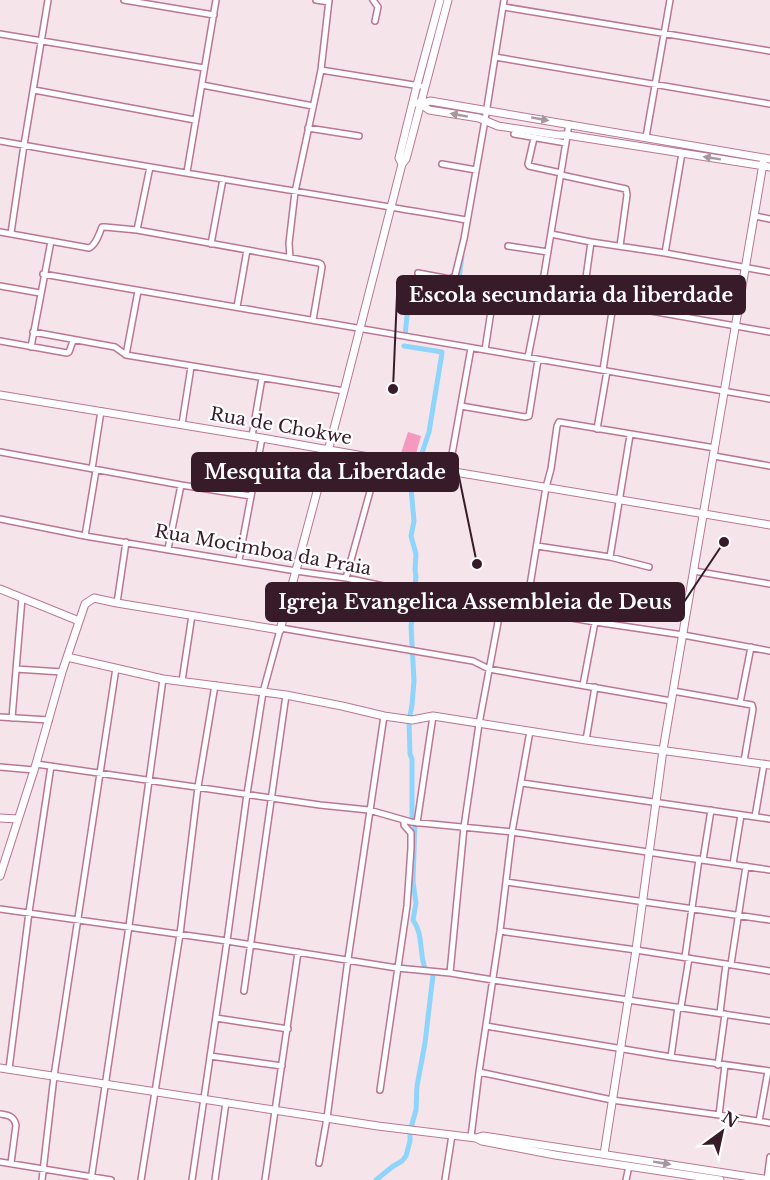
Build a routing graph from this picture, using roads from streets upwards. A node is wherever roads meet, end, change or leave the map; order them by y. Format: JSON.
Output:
{"nodes":[{"id":1,"x":48,"y":0,"type":"edge"},
{"id":2,"x":124,"y":0,"type":"edge"},
{"id":3,"x":216,"y":0,"type":"edge"},
{"id":4,"x":316,"y":0,"type":"edge"},
{"id":5,"x":373,"y":0,"type":"edge"},
{"id":6,"x":670,"y":0,"type":"edge"},
{"id":7,"x":329,"y":1,"type":"edge"},
{"id":8,"x":444,"y":3,"type":"edge"},
{"id":9,"x":504,"y":3,"type":"edge"},
{"id":10,"x":214,"y":15,"type":"junction"},
{"id":11,"x":375,"y":21,"type":"dead end"},
{"id":12,"x":664,"y":33,"type":"junction"},
{"id":13,"x":0,"y":34,"type":"edge"},
{"id":14,"x":41,"y":42,"type":"junction"},
{"id":15,"x":770,"y":51,"type":"edge"},
{"id":16,"x":495,"y":57,"type":"junction"},
{"id":17,"x":204,"y":68,"type":"junction"},
{"id":18,"x":321,"y":70,"type":"junction"},
{"id":19,"x":202,"y":85,"type":"junction"},
{"id":20,"x":656,"y":85,"type":"junction"},
{"id":21,"x":421,"y":86,"type":"junction"},
{"id":22,"x":34,"y":90,"type":"junction"},
{"id":23,"x":417,"y":103,"type":"junction"},
{"id":24,"x":770,"y":104,"type":"edge"},
{"id":25,"x":313,"y":106,"type":"junction"},
{"id":26,"x":487,"y":110,"type":"junction"},
{"id":27,"x":195,"y":120,"type":"junction"},
{"id":28,"x":485,"y":120,"type":"junction"},
{"id":29,"x":569,"y":124,"type":"junction"},
{"id":30,"x":308,"y":128,"type":"junction"},
{"id":31,"x":513,"y":134,"type":"dead end"},
{"id":32,"x":567,"y":135,"type":"junction"},
{"id":33,"x":359,"y":136,"type":"dead end"},
{"id":34,"x":534,"y":138,"type":"junction"},
{"id":35,"x":646,"y":138,"type":"junction"},
{"id":36,"x":0,"y":141,"type":"edge"},
{"id":37,"x":566,"y":143,"type":"junction"},
{"id":38,"x":24,"y":145,"type":"junction"},
{"id":39,"x":682,"y":153,"type":"junction"},
{"id":40,"x":767,"y":163,"type":"edge"},
{"id":41,"x":442,"y":164,"type":"dead end"},
{"id":42,"x":150,"y":167,"type":"junction"},
{"id":43,"x":476,"y":170,"type":"junction"},
{"id":44,"x":187,"y":172,"type":"junction"},
{"id":45,"x":561,"y":174,"type":"junction"},
{"id":46,"x":223,"y":179,"type":"junction"},
{"id":47,"x":295,"y":192,"type":"junction"},
{"id":48,"x":390,"y":207,"type":"junction"},
{"id":49,"x":755,"y":216,"type":"junction"},
{"id":50,"x":770,"y":219,"type":"edge"},
{"id":51,"x":466,"y":220,"type":"junction"},
{"id":52,"x":0,"y":231,"type":"edge"},
{"id":53,"x":137,"y":231,"type":"junction"},
{"id":54,"x":10,"y":233,"type":"junction"},
{"id":55,"x":551,"y":234,"type":"junction"},
{"id":56,"x":51,"y":241,"type":"junction"},
{"id":57,"x":591,"y":242,"type":"junction"},
{"id":58,"x":211,"y":243,"type":"junction"},
{"id":59,"x":508,"y":246,"type":"dead end"},
{"id":60,"x":620,"y":246,"type":"junction"},
{"id":61,"x":247,"y":250,"type":"junction"},
{"id":62,"x":548,"y":252,"type":"junction"},
{"id":63,"x":665,"y":253,"type":"junction"},
{"id":64,"x":290,"y":258,"type":"junction"},
{"id":65,"x":746,"y":268,"type":"junction"},
{"id":66,"x":770,"y":272,"type":"edge"},
{"id":67,"x":418,"y":273,"type":"dead end"},
{"id":68,"x":43,"y":274,"type":"junction"},
{"id":69,"x":421,"y":285,"type":"dead end"},
{"id":70,"x":495,"y":285,"type":"junction"},
{"id":71,"x":0,"y":286,"type":"edge"},
{"id":72,"x":138,"y":291,"type":"junction"},
{"id":73,"x":40,"y":293,"type":"junction"},
{"id":74,"x":541,"y":294,"type":"junction"},
{"id":75,"x":582,"y":299,"type":"junction"},
{"id":76,"x":613,"y":304,"type":"junction"},
{"id":77,"x":237,"y":307,"type":"junction"},
{"id":78,"x":313,"y":320,"type":"junction"},
{"id":79,"x":736,"y":326,"type":"junction"},
{"id":80,"x":359,"y":329,"type":"junction"},
{"id":81,"x":33,"y":332,"type":"junction"},
{"id":82,"x":770,"y":332,"type":"edge"},
{"id":83,"x":0,"y":341,"type":"edge"},
{"id":84,"x":73,"y":341,"type":"junction"},
{"id":85,"x":31,"y":346,"type":"junction"},
{"id":86,"x":471,"y":348,"type":"junction"},
{"id":87,"x":484,"y":350,"type":"junction"},
{"id":88,"x":126,"y":355,"type":"junction"},
{"id":89,"x":528,"y":357,"type":"junction"},
{"id":90,"x":538,"y":360,"type":"junction"},
{"id":91,"x":192,"y":367,"type":"junction"},
{"id":92,"x":605,"y":370,"type":"junction"},
{"id":93,"x":262,"y":378,"type":"junction"},
{"id":94,"x":344,"y":391,"type":"junction"},
{"id":95,"x":725,"y":391,"type":"junction"},
{"id":96,"x":0,"y":395,"type":"edge"},
{"id":97,"x":770,"y":399,"type":"edge"},
{"id":98,"x":461,"y":406,"type":"junction"},
{"id":99,"x":101,"y":411,"type":"junction"},
{"id":100,"x":182,"y":424,"type":"junction"},
{"id":101,"x":597,"y":429,"type":"junction"},
{"id":102,"x":630,"y":435,"type":"junction"},
{"id":103,"x":252,"y":436,"type":"junction"},
{"id":104,"x":262,"y":438,"type":"junction"},
{"id":105,"x":327,"y":450,"type":"junction"},
{"id":106,"x":0,"y":452,"type":"edge"},
{"id":107,"x":714,"y":452,"type":"junction"},
{"id":108,"x":379,"y":459,"type":"junction"},
{"id":109,"x":770,"y":466,"type":"edge"},
{"id":110,"x":94,"y":470,"type":"junction"},
{"id":111,"x":449,"y":471,"type":"junction"},
{"id":112,"x":181,"y":485,"type":"junction"},
{"id":113,"x":546,"y":488,"type":"junction"},
{"id":114,"x":251,"y":495,"type":"junction"},
{"id":115,"x":619,"y":500,"type":"junction"},
{"id":116,"x":704,"y":515,"type":"junction"},
{"id":117,"x":0,"y":519,"type":"edge"},
{"id":118,"x":770,"y":525,"type":"edge"},
{"id":119,"x":85,"y":536,"type":"junction"},
{"id":120,"x":126,"y":542,"type":"junction"},
{"id":121,"x":537,"y":546,"type":"junction"},
{"id":122,"x":168,"y":549,"type":"junction"},
{"id":123,"x":610,"y":557,"type":"junction"},
{"id":124,"x":239,"y":561,"type":"junction"},
{"id":125,"x":649,"y":567,"type":"dead end"},
{"id":126,"x":296,"y":571,"type":"junction"},
{"id":127,"x":694,"y":572,"type":"junction"},
{"id":128,"x":346,"y":578,"type":"junction"},
{"id":129,"x":770,"y":584,"type":"edge"},
{"id":130,"x":0,"y":589,"type":"edge"},
{"id":131,"x":22,"y":598,"type":"junction"},
{"id":132,"x":117,"y":603,"type":"junction"},
{"id":133,"x":501,"y":606,"type":"junction"},
{"id":134,"x":526,"y":610,"type":"junction"},
{"id":135,"x":192,"y":615,"type":"junction"},
{"id":136,"x":79,"y":621,"type":"junction"},
{"id":137,"x":596,"y":622,"type":"junction"},
{"id":138,"x":280,"y":629,"type":"junction"},
{"id":139,"x":682,"y":635,"type":"junction"},
{"id":140,"x":751,"y":647,"type":"junction"},
{"id":141,"x":770,"y":651,"type":"edge"},
{"id":142,"x":67,"y":657,"type":"junction"},
{"id":143,"x":116,"y":668,"type":"junction"},
{"id":144,"x":16,"y":669,"type":"junction"},
{"id":145,"x":489,"y":669,"type":"junction"},
{"id":146,"x":62,"y":672,"type":"junction"},
{"id":147,"x":163,"y":679,"type":"junction"},
{"id":148,"x":182,"y":681,"type":"junction"},
{"id":149,"x":215,"y":685,"type":"junction"},
{"id":150,"x":584,"y":685,"type":"junction"},
{"id":151,"x":595,"y":687,"type":"junction"},
{"id":152,"x":673,"y":691,"type":"junction"},
{"id":153,"x":263,"y":692,"type":"junction"},
{"id":154,"x":286,"y":695,"type":"junction"},
{"id":155,"x":671,"y":701,"type":"junction"},
{"id":156,"x":740,"y":703,"type":"junction"},
{"id":157,"x":384,"y":716,"type":"junction"},
{"id":158,"x":433,"y":716,"type":"junction"},
{"id":159,"x":0,"y":717,"type":"edge"},
{"id":160,"x":12,"y":718,"type":"junction"},
{"id":161,"x":50,"y":720,"type":"junction"},
{"id":162,"x":479,"y":724,"type":"junction"},
{"id":163,"x":530,"y":731,"type":"junction"},
{"id":164,"x":586,"y":740,"type":"junction"},
{"id":165,"x":663,"y":750,"type":"junction"},
{"id":166,"x":744,"y":761,"type":"junction"},
{"id":167,"x":767,"y":764,"type":"edge"},
{"id":168,"x":51,"y":766,"type":"junction"},
{"id":169,"x":0,"y":767,"type":"edge"},
{"id":170,"x":35,"y":767,"type":"junction"},
{"id":171,"x":101,"y":772,"type":"junction"},
{"id":172,"x":149,"y":781,"type":"junction"},
{"id":173,"x":522,"y":783,"type":"junction"},
{"id":174,"x":198,"y":787,"type":"junction"},
{"id":175,"x":247,"y":794,"type":"junction"},
{"id":176,"x":272,"y":797,"type":"junction"},
{"id":177,"x":656,"y":802,"type":"junction"},
{"id":178,"x":369,"y":810,"type":"junction"},
{"id":179,"x":711,"y":810,"type":"junction"},
{"id":180,"x":741,"y":815,"type":"junction"},
{"id":181,"x":755,"y":817,"type":"junction"},
{"id":182,"x":0,"y":818,"type":"edge"},
{"id":183,"x":18,"y":819,"type":"junction"},
{"id":184,"x":770,"y":819,"type":"edge"},
{"id":185,"x":404,"y":820,"type":"junction"},
{"id":186,"x":417,"y":823,"type":"junction"},
{"id":187,"x":464,"y":827,"type":"junction"},
{"id":188,"x":512,"y":832,"type":"junction"},
{"id":189,"x":648,"y":852,"type":"junction"},
{"id":190,"x":701,"y":860,"type":"junction"},
{"id":191,"x":733,"y":864,"type":"junction"},
{"id":192,"x":746,"y":866,"type":"junction"},
{"id":193,"x":770,"y":870,"type":"edge"},
{"id":194,"x":0,"y":876,"type":"edge"},
{"id":195,"x":506,"y":882,"type":"junction"},
{"id":196,"x":642,"y":902,"type":"junction"},
{"id":197,"x":692,"y":908,"type":"junction"},
{"id":198,"x":0,"y":909,"type":"edge"},
{"id":199,"x":29,"y":912,"type":"junction"},
{"id":200,"x":739,"y":916,"type":"junction"},
{"id":201,"x":79,"y":920,"type":"junction"},
{"id":202,"x":770,"y":920,"type":"edge"},
{"id":203,"x":129,"y":926,"type":"junction"},
{"id":204,"x":500,"y":931,"type":"junction"},
{"id":205,"x":180,"y":934,"type":"junction"},
{"id":206,"x":227,"y":941,"type":"junction"},
{"id":207,"x":250,"y":945,"type":"junction"},
{"id":208,"x":636,"y":950,"type":"junction"},
{"id":209,"x":298,"y":952,"type":"junction"},
{"id":210,"x":687,"y":957,"type":"junction"},
{"id":211,"x":348,"y":959,"type":"junction"},
{"id":212,"x":729,"y":964,"type":"junction"},
{"id":213,"x":397,"y":968,"type":"junction"},
{"id":214,"x":770,"y":971,"type":"edge"},
{"id":215,"x":450,"y":973,"type":"junction"},
{"id":216,"x":492,"y":980,"type":"junction"},
{"id":217,"x":244,"y":991,"type":"dead end"},
{"id":218,"x":628,"y":1000,"type":"junction"},
{"id":219,"x":680,"y":1007,"type":"junction"},
{"id":220,"x":770,"y":1013,"type":"edge"},
{"id":221,"x":723,"y":1014,"type":"junction"},
{"id":222,"x":216,"y":1018,"type":"junction"},
{"id":223,"x":769,"y":1021,"type":"edge"},
{"id":224,"x":486,"y":1026,"type":"junction"},
{"id":225,"x":288,"y":1029,"type":"junction"},
{"id":226,"x":620,"y":1049,"type":"junction"},
{"id":227,"x":210,"y":1056,"type":"junction"},
{"id":228,"x":671,"y":1057,"type":"junction"},
{"id":229,"x":721,"y":1065,"type":"junction"},
{"id":230,"x":282,"y":1066,"type":"junction"},
{"id":231,"x":0,"y":1068,"type":"edge"},
{"id":232,"x":9,"y":1070,"type":"junction"},
{"id":233,"x":769,"y":1071,"type":"edge"},
{"id":234,"x":479,"y":1072,"type":"junction"},
{"id":235,"x":54,"y":1076,"type":"junction"},
{"id":236,"x":105,"y":1084,"type":"junction"},
{"id":237,"x":380,"y":1090,"type":"dead end"},
{"id":238,"x":156,"y":1092,"type":"junction"},
{"id":239,"x":204,"y":1099,"type":"junction"},
{"id":240,"x":612,"y":1100,"type":"junction"},
{"id":241,"x":226,"y":1102,"type":"junction"},
{"id":242,"x":276,"y":1110,"type":"junction"},
{"id":243,"x":0,"y":1114,"type":"edge"},
{"id":244,"x":719,"y":1114,"type":"junction"},
{"id":245,"x":327,"y":1118,"type":"junction"},
{"id":246,"x":759,"y":1121,"type":"junction"},
{"id":247,"x":770,"y":1123,"type":"edge"},
{"id":248,"x":452,"y":1135,"type":"junction"},
{"id":249,"x":473,"y":1138,"type":"junction"},
{"id":250,"x":557,"y":1147,"type":"junction"},
{"id":251,"x":604,"y":1154,"type":"junction"},
{"id":252,"x":555,"y":1155,"type":"junction"},
{"id":253,"x":614,"y":1155,"type":"junction"},
{"id":254,"x":770,"y":1157,"type":"edge"},
{"id":255,"x":0,"y":1161,"type":"edge"},
{"id":256,"x":11,"y":1163,"type":"junction"},
{"id":257,"x":319,"y":1163,"type":"dead end"},
{"id":258,"x":613,"y":1164,"type":"junction"},
{"id":259,"x":629,"y":1166,"type":"junction"},
{"id":260,"x":44,"y":1168,"type":"junction"},
{"id":261,"x":91,"y":1179,"type":"edge"},
{"id":262,"x":42,"y":1180,"type":"edge"},
{"id":263,"x":111,"y":1180,"type":"edge"},
{"id":264,"x":141,"y":1180,"type":"edge"},
{"id":265,"x":192,"y":1180,"type":"edge"},
{"id":266,"x":214,"y":1180,"type":"edge"},
{"id":267,"x":266,"y":1180,"type":"edge"},
{"id":268,"x":445,"y":1180,"type":"edge"},
{"id":269,"x":626,"y":1180,"type":"edge"},
{"id":270,"x":720,"y":1180,"type":"edge"},
{"id":271,"x":768,"y":1180,"type":"edge"}],
"edges":[{"from":1,"to":14,"type":"street"},
{"from":2,"to":10,"type":"street"},
{"from":3,"to":10,"type":"street"},
{"from":4,"to":7,"type":"street"},
{"from":5,"to":11,"type":"street"},
{"from":6,"to":12,"type":"street"},
{"from":7,"to":18,"type":"street"},
{"from":8,"to":21,"type":"street"},
{"from":9,"to":12,"type":"street"},
{"from":9,"to":16,"type":"street"},
{"from":10,"to":17,"type":"street"},
{"from":12,"to":15,"type":"street"},
{"from":12,"to":20,"type":"street"},
{"from":13,"to":14,"type":"street"},
{"from":14,"to":17,"type":"street"},
{"from":14,"to":22,"type":"street"},
{"from":16,"to":20,"type":"street"},
{"from":16,"to":26,"type":"street"},
{"from":17,"to":19,"type":"street"},
{"from":18,"to":21,"type":"street"},
{"from":18,"to":25,"type":"street"},
{"from":19,"to":25,"type":"street"},
{"from":19,"to":27,"type":"street"},
{"from":20,"to":24,"type":"street"},
{"from":20,"to":35,"type":"street"},
{"from":21,"to":23,"type":"street"},
{"from":22,"to":27,"type":"street"},
{"from":22,"to":38,"type":"street"},
{"from":23,"to":26,"type":"street"},
{"from":28,"to":23,"type":"street","one_way":true},
{"from":23,"to":48,"type":"street"},
{"from":25,"to":30,"type":"street"},
{"from":26,"to":28,"type":"street"},
{"from":26,"to":29,"type":"street","one_way":true},
{"from":27,"to":44,"type":"street"},
{"from":28,"to":32,"type":"street"},
{"from":28,"to":43,"type":"street"},
{"from":29,"to":32,"type":"street"},
{"from":29,"to":35,"type":"street"},
{"from":30,"to":33,"type":"street"},
{"from":30,"to":47,"type":"street"},
{"from":31,"to":34,"type":"street"},
{"from":32,"to":37,"type":"street"},
{"from":32,"to":39,"type":"street"},
{"from":34,"to":37,"type":"street"},
{"from":34,"to":45,"type":"street"},
{"from":35,"to":40,"type":"street"},
{"from":36,"to":38,"type":"street"},
{"from":37,"to":45,"type":"street"},
{"from":38,"to":42,"type":"street"},
{"from":38,"to":54,"type":"street"},
{"from":40,"to":39,"type":"street","one_way":true},
{"from":39,"to":63,"type":"street"},
{"from":40,"to":49,"type":"street"},
{"from":41,"to":43,"type":"street"},
{"from":42,"to":44,"type":"street"},
{"from":42,"to":53,"type":"street"},
{"from":43,"to":51,"type":"street"},
{"from":44,"to":46,"type":"street"},
{"from":45,"to":55,"type":"street"},
{"from":45,"to":60,"type":"street"},
{"from":46,"to":47,"type":"street"},
{"from":46,"to":58,"type":"street"},
{"from":47,"to":48,"type":"street"},
{"from":47,"to":64,"type":"street"},
{"from":48,"to":51,"type":"street"},
{"from":48,"to":80,"type":"street"},
{"from":49,"to":50,"type":"street"},
{"from":49,"to":65,"type":"street"},
{"from":51,"to":67,"type":"street"},
{"from":52,"to":54,"type":"street"},
{"from":53,"to":56,"type":"street"},
{"from":53,"to":58,"type":"street"},
{"from":54,"to":56,"type":"street"},
{"from":55,"to":57,"type":"street"},
{"from":55,"to":62,"type":"street"},
{"from":56,"to":68,"type":"street"},
{"from":57,"to":60,"type":"street"},
{"from":57,"to":75,"type":"street"},
{"from":58,"to":61,"type":"street"},
{"from":59,"to":62,"type":"street"},
{"from":60,"to":63,"type":"street"},
{"from":61,"to":64,"type":"street"},
{"from":61,"to":77,"type":"street"},
{"from":62,"to":74,"type":"street"},
{"from":63,"to":65,"type":"street"},
{"from":64,"to":78,"type":"street"},
{"from":65,"to":66,"type":"street"},
{"from":65,"to":79,"type":"street"},
{"from":68,"to":72,"type":"street"},
{"from":68,"to":73,"type":"street"},
{"from":69,"to":70,"type":"street"},
{"from":70,"to":74,"type":"street"},
{"from":70,"to":87,"type":"street"},
{"from":71,"to":73,"type":"street"},
{"from":72,"to":77,"type":"street"},
{"from":72,"to":88,"type":"street"},
{"from":73,"to":81,"type":"street"},
{"from":74,"to":75,"type":"street"},
{"from":74,"to":89,"type":"street"},
{"from":75,"to":76,"type":"street"},
{"from":76,"to":79,"type":"street"},
{"from":76,"to":92,"type":"street"},
{"from":77,"to":78,"type":"street"},
{"from":78,"to":80,"type":"street"},
{"from":79,"to":82,"type":"street"},
{"from":79,"to":95,"type":"street"},
{"from":80,"to":86,"type":"street"},
{"from":80,"to":94,"type":"street"},
{"from":81,"to":84,"type":"street"},
{"from":81,"to":85,"type":"street"},
{"from":83,"to":85,"type":"street"},
{"from":84,"to":85,"type":"street"},
{"from":84,"to":88,"type":"street"},
{"from":86,"to":87,"type":"street"},
{"from":86,"to":98,"type":"street"},
{"from":87,"to":89,"type":"street"},
{"from":88,"to":91,"type":"street"},
{"from":89,"to":90,"type":"street"},
{"from":90,"to":92,"type":"street"},
{"from":90,"to":98,"type":"street"},
{"from":91,"to":93,"type":"street"},
{"from":91,"to":100,"type":"street"},
{"from":92,"to":95,"type":"street"},
{"from":92,"to":101,"type":"street"},
{"from":93,"to":94,"type":"street"},
{"from":93,"to":103,"type":"street"},
{"from":94,"to":105,"type":"street"},
{"from":95,"to":97,"type":"street"},
{"from":95,"to":107,"type":"street"},
{"from":96,"to":99,"type":"street","name":"Rua de Chokwe"},
{"from":98,"to":111,"type":"street"},
{"from":99,"to":100,"type":"street","name":"Rua de Chokwe"},
{"from":99,"to":110,"type":"street"},
{"from":100,"to":103,"type":"street","name":"Rua de Chokwe"},
{"from":101,"to":102,"type":"street"},
{"from":101,"to":113,"type":"street"},
{"from":102,"to":107,"type":"street"},
{"from":102,"to":115,"type":"street"},
{"from":103,"to":104,"type":"street","name":"Rua de Chokwe"},
{"from":104,"to":105,"type":"street","name":"Rua de Chokwe"},
{"from":104,"to":114,"type":"street"},
{"from":105,"to":108,"type":"street","name":"Rua de Chokwe"},
{"from":105,"to":126,"type":"street"},
{"from":106,"to":110,"type":"street"},
{"from":107,"to":109,"type":"street"},
{"from":107,"to":116,"type":"street"},
{"from":108,"to":111,"type":"street","name":"Rua de Chokwe"},
{"from":108,"to":128,"type":"street"},
{"from":110,"to":112,"type":"street"},
{"from":110,"to":119,"type":"street"},
{"from":111,"to":113,"type":"street","name":"Rua de Chokwe"},
{"from":112,"to":114,"type":"street"},
{"from":112,"to":122,"type":"street"},
{"from":113,"to":115,"type":"street","name":"Rua de Chokwe"},
{"from":113,"to":121,"type":"street"},
{"from":114,"to":124,"type":"street"},
{"from":115,"to":116,"type":"street","name":"Rua de Chokwe"},
{"from":115,"to":123,"type":"street"},
{"from":116,"to":118,"type":"street","name":"Rua de Chokwe"},
{"from":116,"to":127,"type":"street"},
{"from":117,"to":119,"type":"street","name":"Rua Mocimboa da Praia"},
{"from":119,"to":120,"type":"street","name":"Rua Mocimboa da Praia"},
{"from":120,"to":122,"type":"street","name":"Rua Mocimboa da Praia"},
{"from":120,"to":132,"type":"street"},
{"from":121,"to":123,"type":"street"},
{"from":121,"to":134,"type":"street"},
{"from":122,"to":124,"type":"street","name":"Rua Mocimboa da Praia"},
{"from":123,"to":125,"type":"street"},
{"from":124,"to":126,"type":"street","name":"Rua Mocimboa da Praia"},
{"from":126,"to":128,"type":"street","name":"Rua Mocimboa da Praia"},
{"from":126,"to":138,"type":"street"},
{"from":127,"to":129,"type":"street"},
{"from":127,"to":139,"type":"street"},
{"from":128,"to":133,"type":"street","name":"Rua Mocimboa da Praia"},
{"from":130,"to":131,"type":"street"},
{"from":131,"to":136,"type":"street"},
{"from":131,"to":144,"type":"street"},
{"from":132,"to":135,"type":"street"},
{"from":132,"to":136,"type":"street"},
{"from":133,"to":134,"type":"street","name":"Rua Mocimboa da Praia"},
{"from":133,"to":145,"type":"street"},
{"from":134,"to":137,"type":"street","name":"Rua Mocimboa da Praia"},
{"from":135,"to":138,"type":"street"},
{"from":135,"to":148,"type":"street"},
{"from":136,"to":142,"type":"street"},
{"from":137,"to":139,"type":"street","name":"Rua Mocimboa da Praia"},
{"from":137,"to":150,"type":"street"},
{"from":138,"to":145,"type":"street"},
{"from":138,"to":153,"type":"street"},
{"from":139,"to":140,"type":"street","name":"Rua Mocimboa da Praia"},
{"from":139,"to":152,"type":"street"},
{"from":140,"to":141,"type":"street","name":"Rua Mocimboa da Praia"},
{"from":140,"to":156,"type":"street"},
{"from":142,"to":143,"type":"street"},
{"from":142,"to":146,"type":"street"},
{"from":143,"to":147,"type":"street"},
{"from":143,"to":171,"type":"street"},
{"from":144,"to":146,"type":"street"},
{"from":144,"to":160,"type":"street"},
{"from":145,"to":150,"type":"street"},
{"from":145,"to":162,"type":"street"},
{"from":146,"to":161,"type":"street"},
{"from":147,"to":148,"type":"street"},
{"from":147,"to":172,"type":"street"},
{"from":148,"to":149,"type":"street"},
{"from":149,"to":153,"type":"street"},
{"from":149,"to":174,"type":"street"},
{"from":150,"to":151,"type":"street"},
{"from":151,"to":155,"type":"street"},
{"from":151,"to":164,"type":"street"},
{"from":152,"to":155,"type":"street"},
{"from":152,"to":156,"type":"street"},
{"from":153,"to":154,"type":"street"},
{"from":153,"to":175,"type":"street"},
{"from":154,"to":157,"type":"street"},
{"from":154,"to":176,"type":"street"},
{"from":155,"to":165,"type":"street"},
{"from":156,"to":166,"type":"street"},
{"from":157,"to":158,"type":"street"},
{"from":157,"to":178,"type":"street"},
{"from":158,"to":162,"type":"street"},
{"from":158,"to":186,"type":"street"},
{"from":159,"to":160,"type":"street"},
{"from":160,"to":161,"type":"street"},
{"from":161,"to":170,"type":"street"},
{"from":162,"to":163,"type":"street"},
{"from":162,"to":187,"type":"street"},
{"from":163,"to":164,"type":"street"},
{"from":163,"to":173,"type":"street"},
{"from":164,"to":165,"type":"street"},
{"from":165,"to":166,"type":"street"},
{"from":165,"to":177,"type":"street"},
{"from":166,"to":167,"type":"street"},
{"from":167,"to":181,"type":"street"},
{"from":168,"to":170,"type":"street"},
{"from":168,"to":171,"type":"street"},
{"from":168,"to":199,"type":"street"},
{"from":169,"to":170,"type":"street"},
{"from":170,"to":183,"type":"street"},
{"from":171,"to":172,"type":"street"},
{"from":171,"to":201,"type":"street"},
{"from":172,"to":174,"type":"street"},
{"from":172,"to":203,"type":"street"},
{"from":173,"to":177,"type":"street"},
{"from":173,"to":188,"type":"street"},
{"from":174,"to":175,"type":"street"},
{"from":174,"to":205,"type":"street"},
{"from":175,"to":176,"type":"street"},
{"from":175,"to":206,"type":"street"},
{"from":176,"to":178,"type":"street"},
{"from":176,"to":207,"type":"street"},
{"from":177,"to":179,"type":"street"},
{"from":177,"to":189,"type":"street"},
{"from":178,"to":185,"type":"street"},
{"from":178,"to":211,"type":"street"},
{"from":179,"to":180,"type":"street"},
{"from":179,"to":190,"type":"street"},
{"from":180,"to":181,"type":"street"},
{"from":180,"to":191,"type":"street"},
{"from":181,"to":184,"type":"street"},
{"from":182,"to":183,"type":"street"},
{"from":183,"to":194,"type":"street"},
{"from":185,"to":186,"type":"street"},
{"from":185,"to":213,"type":"street"},
{"from":186,"to":187,"type":"street"},
{"from":187,"to":188,"type":"street"},
{"from":187,"to":215,"type":"street"},
{"from":188,"to":189,"type":"street"},
{"from":188,"to":195,"type":"street"},
{"from":189,"to":190,"type":"street"},
{"from":189,"to":196,"type":"street"},
{"from":190,"to":191,"type":"street"},
{"from":190,"to":197,"type":"street"},
{"from":191,"to":192,"type":"street"},
{"from":192,"to":193,"type":"street"},
{"from":192,"to":200,"type":"street"},
{"from":195,"to":196,"type":"street"},
{"from":195,"to":204,"type":"street"},
{"from":196,"to":197,"type":"street"},
{"from":196,"to":208,"type":"street"},
{"from":197,"to":200,"type":"street"},
{"from":197,"to":210,"type":"street"},
{"from":198,"to":199,"type":"street"},
{"from":199,"to":201,"type":"street"},
{"from":199,"to":232,"type":"street"},
{"from":200,"to":202,"type":"street"},
{"from":200,"to":212,"type":"street"},
{"from":201,"to":203,"type":"street"},
{"from":201,"to":235,"type":"street"},
{"from":203,"to":205,"type":"street"},
{"from":203,"to":236,"type":"street"},
{"from":204,"to":208,"type":"street"},
{"from":204,"to":216,"type":"street"},
{"from":205,"to":206,"type":"street"},
{"from":205,"to":238,"type":"street"},
{"from":206,"to":207,"type":"street"},
{"from":206,"to":222,"type":"street"},
{"from":207,"to":209,"type":"street"},
{"from":207,"to":217,"type":"street"},
{"from":208,"to":210,"type":"street"},
{"from":208,"to":218,"type":"street"},
{"from":209,"to":211,"type":"street"},
{"from":209,"to":225,"type":"street"},
{"from":210,"to":212,"type":"street"},
{"from":210,"to":219,"type":"street"},
{"from":211,"to":213,"type":"street"},
{"from":211,"to":245,"type":"street"},
{"from":212,"to":214,"type":"street"},
{"from":212,"to":221,"type":"street"},
{"from":213,"to":215,"type":"street"},
{"from":213,"to":237,"type":"street"},
{"from":215,"to":216,"type":"street"},
{"from":216,"to":218,"type":"street"},
{"from":216,"to":224,"type":"street"},
{"from":218,"to":219,"type":"street"},
{"from":218,"to":226,"type":"street"},
{"from":219,"to":221,"type":"street"},
{"from":219,"to":228,"type":"street"},
{"from":220,"to":223,"type":"street"},
{"from":221,"to":223,"type":"street"},
{"from":221,"to":229,"type":"street"},
{"from":222,"to":225,"type":"street"},
{"from":222,"to":227,"type":"street"},
{"from":224,"to":226,"type":"street"},
{"from":224,"to":234,"type":"street"},
{"from":225,"to":230,"type":"street"},
{"from":226,"to":228,"type":"street"},
{"from":226,"to":240,"type":"street"},
{"from":227,"to":230,"type":"street"},
{"from":227,"to":239,"type":"street"},
{"from":228,"to":229,"type":"street"},
{"from":229,"to":233,"type":"street"},
{"from":229,"to":244,"type":"street"},
{"from":230,"to":242,"type":"street"},
{"from":231,"to":232,"type":"street"},
{"from":232,"to":235,"type":"street"},
{"from":233,"to":246,"type":"street"},
{"from":234,"to":240,"type":"street"},
{"from":234,"to":249,"type":"street"},
{"from":235,"to":236,"type":"street"},
{"from":235,"to":260,"type":"street"},
{"from":236,"to":238,"type":"street"},
{"from":236,"to":261,"type":"street"},
{"from":238,"to":239,"type":"street"},
{"from":238,"to":264,"type":"street"},
{"from":239,"to":241,"type":"street"},
{"from":239,"to":265,"type":"street"},
{"from":240,"to":244,"type":"street"},
{"from":240,"to":251,"type":"street"},
{"from":241,"to":242,"type":"street"},
{"from":241,"to":266,"type":"street"},
{"from":242,"to":245,"type":"street"},
{"from":242,"to":267,"type":"street"},
{"from":243,"to":256,"type":"street"},
{"from":244,"to":246,"type":"street"},
{"from":245,"to":248,"type":"street"},
{"from":245,"to":257,"type":"street"},
{"from":246,"to":247,"type":"street"},
{"from":248,"to":249,"type":"street"},
{"from":248,"to":268,"type":"street"},
{"from":249,"to":250,"type":"street"},
{"from":249,"to":252,"type":"street"},
{"from":250,"to":251,"type":"street"},
{"from":250,"to":252,"type":"street"},
{"from":251,"to":253,"type":"street"},
{"from":252,"to":258,"type":"street"},
{"from":253,"to":258,"type":"street"},
{"from":253,"to":271,"type":"street","one_way":true},
{"from":254,"to":271,"type":"street"},
{"from":255,"to":256,"type":"street"},
{"from":256,"to":260,"type":"street"},
{"from":258,"to":259,"type":"street"},
{"from":259,"to":269,"type":"street"},
{"from":259,"to":270,"type":"street"},
{"from":260,"to":261,"type":"street"},
{"from":260,"to":262,"type":"street"},
{"from":261,"to":263,"type":"street"}]}
